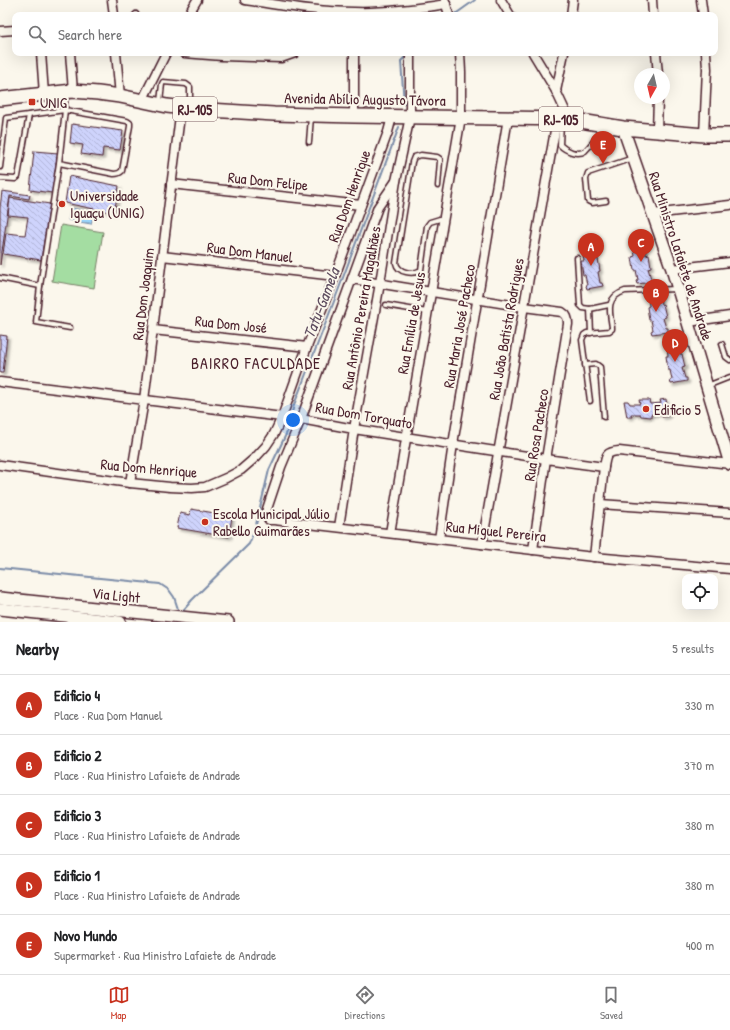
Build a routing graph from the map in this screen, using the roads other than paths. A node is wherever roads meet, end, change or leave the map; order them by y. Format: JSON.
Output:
{"nodes":[{"id":1,"x":112,"y":0,"type":"edge"},
{"id":2,"x":197,"y":0,"type":"edge"},
{"id":3,"x":245,"y":0,"type":"edge"},
{"id":4,"x":573,"y":0,"type":"edge"},
{"id":5,"x":652,"y":0,"type":"edge"},
{"id":6,"x":701,"y":0,"type":"edge"},
{"id":7,"x":504,"y":2,"type":"edge"},
{"id":8,"x":447,"y":8,"type":"edge"},
{"id":9,"x":114,"y":12,"type":"edge"},
{"id":10,"x":190,"y":12,"type":"edge"},
{"id":11,"x":304,"y":12,"type":"edge"},
{"id":12,"x":408,"y":12,"type":"edge"},
{"id":13,"x":509,"y":12,"type":"edge"},
{"id":14,"x":571,"y":12,"type":"edge"},
{"id":15,"x":653,"y":12,"type":"edge"},
{"id":16,"x":703,"y":12,"type":"edge"},
{"id":17,"x":12,"y":30,"type":"edge"},
{"id":18,"x":0,"y":31,"type":"edge"},
{"id":19,"x":41,"y":56,"type":"edge"},
{"id":20,"x":70,"y":56,"type":"edge"},
{"id":21,"x":116,"y":56,"type":"edge"},
{"id":22,"x":164,"y":56,"type":"edge"},
{"id":23,"x":222,"y":56,"type":"edge"},
{"id":24,"x":287,"y":56,"type":"edge"},
{"id":25,"x":354,"y":56,"type":"edge"},
{"id":26,"x":410,"y":56,"type":"edge"},
{"id":27,"x":460,"y":56,"type":"edge"},
{"id":28,"x":535,"y":56,"type":"edge"},
{"id":29,"x":563,"y":56,"type":"edge"},
{"id":30,"x":656,"y":56,"type":"edge"},
{"id":31,"x":706,"y":56,"type":"edge"},
{"id":32,"x":657,"y":68,"type":"edge"},
{"id":33,"x":556,"y":91,"type":"junction"},
{"id":34,"x":69,"y":92,"type":"junction"},
{"id":35,"x":44,"y":94,"type":"junction"},
{"id":36,"x":120,"y":96,"type":"junction"},
{"id":37,"x":0,"y":99,"type":"edge"},
{"id":38,"x":142,"y":101,"type":"junction"},
{"id":39,"x":658,"y":104,"type":"edge"},
{"id":40,"x":159,"y":105,"type":"junction"},
{"id":41,"x":186,"y":108,"type":"junction"},
{"id":42,"x":65,"y":110,"type":"junction"},
{"id":43,"x":29,"y":115,"type":"junction"},
{"id":44,"x":311,"y":115,"type":"junction"},
{"id":45,"x":354,"y":116,"type":"junction"},
{"id":46,"x":392,"y":117,"type":"junction"},
{"id":47,"x":410,"y":117,"type":"junction"},
{"id":48,"x":461,"y":117,"type":"junction"},
{"id":49,"x":6,"y":118,"type":"junction"},
{"id":50,"x":508,"y":118,"type":"junction"},
{"id":51,"x":562,"y":119,"type":"junction"},
{"id":52,"x":0,"y":120,"type":"edge"},
{"id":53,"x":608,"y":125,"type":"junction"},
{"id":54,"x":623,"y":128,"type":"junction"},
{"id":55,"x":657,"y":131,"type":"junction"},
{"id":56,"x":704,"y":135,"type":"junction"},
{"id":57,"x":730,"y":135,"type":"edge"},
{"id":58,"x":309,"y":142,"type":"dead end"},
{"id":59,"x":634,"y":158,"type":"junction"},
{"id":60,"x":59,"y":163,"type":"junction"},
{"id":61,"x":0,"y":168,"type":"edge"},
{"id":62,"x":0,"y":178,"type":"edge"},
{"id":63,"x":396,"y":181,"type":"junction"},
{"id":64,"x":171,"y":184,"type":"junction"},
{"id":65,"x":438,"y":186,"type":"dead end"},
{"id":66,"x":606,"y":201,"type":"dead end"},
{"id":67,"x":361,"y":205,"type":"junction"},
{"id":68,"x":730,"y":205,"type":"edge"},
{"id":69,"x":653,"y":214,"type":"junction"},
{"id":70,"x":443,"y":218,"type":"junction"},
{"id":71,"x":162,"y":256,"type":"junction"},
{"id":72,"x":577,"y":258,"type":"dead end"},
{"id":73,"x":730,"y":262,"type":"edge"},
{"id":74,"x":672,"y":269,"type":"junction"},
{"id":75,"x":335,"y":276,"type":"junction"},
{"id":76,"x":0,"y":278,"type":"edge"},
{"id":77,"x":352,"y":279,"type":"junction"},
{"id":78,"x":380,"y":283,"type":"junction"},
{"id":79,"x":40,"y":286,"type":"junction"},
{"id":80,"x":678,"y":289,"type":"junction"},
{"id":81,"x":431,"y":291,"type":"junction"},
{"id":82,"x":478,"y":299,"type":"junction"},
{"id":83,"x":386,"y":305,"type":"dead end"},
{"id":84,"x":610,"y":305,"type":"junction"},
{"id":85,"x":524,"y":307,"type":"junction"},
{"id":86,"x":590,"y":309,"type":"junction"},
{"id":87,"x":427,"y":312,"type":"junction"},
{"id":88,"x":730,"y":316,"type":"edge"},
{"id":89,"x":688,"y":322,"type":"junction"},
{"id":90,"x":70,"y":328,"type":"dead end"},
{"id":91,"x":153,"y":330,"type":"junction"},
{"id":92,"x":591,"y":332,"type":"junction"},
{"id":93,"x":722,"y":344,"type":"dead end"},
{"id":94,"x":307,"y":347,"type":"junction"},
{"id":95,"x":730,"y":360,"type":"edge"},
{"id":96,"x":585,"y":365,"type":"junction"},
{"id":97,"x":730,"y":377,"type":"edge"},
{"id":98,"x":0,"y":382,"type":"edge"},
{"id":99,"x":707,"y":387,"type":"junction"},
{"id":100,"x":144,"y":400,"type":"junction"},
{"id":101,"x":590,"y":401,"type":"dead end"},
{"id":102,"x":284,"y":417,"type":"junction"},
{"id":103,"x":604,"y":417,"type":"dead end"},
{"id":104,"x":298,"y":418,"type":"junction"},
{"id":105,"x":354,"y":429,"type":"junction"},
{"id":106,"x":406,"y":437,"type":"junction"},
{"id":107,"x":453,"y":444,"type":"junction"},
{"id":108,"x":498,"y":451,"type":"junction"},
{"id":109,"x":546,"y":459,"type":"junction"},
{"id":110,"x":730,"y":464,"type":"edge"},
{"id":111,"x":0,"y":465,"type":"edge"},
{"id":112,"x":604,"y":467,"type":"junction"},
{"id":113,"x":130,"y":483,"type":"junction"},
{"id":114,"x":600,"y":504,"type":"junction"},
{"id":115,"x":730,"y":513,"type":"edge"},
{"id":116,"x":338,"y":528,"type":"junction"},
{"id":117,"x":390,"y":533,"type":"junction"},
{"id":118,"x":439,"y":539,"type":"junction"},
{"id":119,"x":482,"y":544,"type":"junction"},
{"id":120,"x":533,"y":550,"type":"junction"},
{"id":121,"x":594,"y":557,"type":"junction"},
{"id":122,"x":730,"y":569,"type":"edge"},
{"id":123,"x":0,"y":598,"type":"edge"},
{"id":124,"x":0,"y":609,"type":"edge"},
{"id":125,"x":120,"y":622,"type":"edge"},
{"id":126,"x":228,"y":622,"type":"edge"}],
"edges":[{"from":1,"to":9,"type":"street"},
{"from":2,"to":10,"type":"street"},
{"from":3,"to":11,"type":"street"},
{"from":4,"to":14,"type":"street"},
{"from":5,"to":15,"type":"street"},
{"from":6,"to":16,"type":"street"},
{"from":7,"to":13,"type":"street"},
{"from":8,"to":12,"type":"street"},
{"from":17,"to":18,"type":"street"},
{"from":19,"to":35,"type":"street"},
{"from":20,"to":34,"type":"street"},
{"from":21,"to":36,"type":"street"},
{"from":22,"to":38,"type":"street"},
{"from":23,"to":24,"type":"street"},
{"from":25,"to":45,"type":"street"},
{"from":26,"to":47,"type":"street","name":"Rua Antônio Pereira Magalhães"},
{"from":27,"to":48,"type":"street","name":"Rua Emília de Jesus"},
{"from":28,"to":33,"type":"street"},
{"from":29,"to":33,"type":"street"},
{"from":30,"to":32,"type":"street"},
{"from":31,"to":56,"type":"street"},
{"from":33,"to":51,"type":"street"},
{"from":34,"to":35,"type":"main road","name":"Avenida Abílio Augusto Távora","number":"RJ-105"},
{"from":34,"to":36,"type":"main road","name":"Avenida Abílio Augusto Távora","number":"RJ-105"},
{"from":34,"to":42,"type":"lane"},
{"from":35,"to":37,"type":"main road","name":"Avenida Abílio Augusto Távora","number":"RJ-105"},
{"from":36,"to":38,"type":"main road","name":"Avenida Abílio Augusto Távora","number":"RJ-105"},
{"from":38,"to":40,"type":"main road","name":"Avenida Abílio Augusto Távora","number":"RJ-105"},
{"from":39,"to":55,"type":"street"},
{"from":40,"to":41,"type":"main road","name":"Avenida Abílio Augusto Távora","number":"RJ-105"},
{"from":40,"to":41,"type":"lane"},
{"from":41,"to":44,"type":"main road","name":"Avenida Abílio Augusto Távora","number":"RJ-105"},
{"from":41,"to":64,"type":"street","name":"Rua Dom Joaquim"},
{"from":42,"to":43,"type":"lane"},
{"from":42,"to":60,"type":"lane"},
{"from":42,"to":60,"type":"lane"},
{"from":43,"to":49,"type":"lane"},
{"from":43,"to":62,"type":"lane"},
{"from":44,"to":45,"type":"main road","name":"Avenida Abílio Augusto Távora","number":"RJ-105"},
{"from":44,"to":58,"type":"lane"},
{"from":45,"to":46,"type":"main road","name":"Avenida Abílio Augusto Távora","number":"RJ-105"},
{"from":46,"to":47,"type":"main road","name":"Avenida Abílio Augusto Távora","number":"RJ-105"},
{"from":46,"to":67,"type":"street","name":"Rua Dom Henrique"},
{"from":47,"to":48,"type":"main road","name":"Avenida Abílio Augusto Távora","number":"RJ-105"},
{"from":47,"to":63,"type":"street","name":"Rua Antônio Pereira Magalhães"},
{"from":48,"to":50,"type":"main road","name":"Avenida Abílio Augusto Távora","number":"RJ-105"},
{"from":48,"to":70,"type":"street","name":"Rua Emília de Jesus"},
{"from":49,"to":52,"type":"lane"},
{"from":49,"to":61,"type":"lane"},
{"from":50,"to":51,"type":"main road","name":"Avenida Abílio Augusto Távora","number":"RJ-105"},
{"from":50,"to":82,"type":"street","name":"Rua Maria José Pacheco"},
{"from":51,"to":53,"type":"main road","name":"Avenida Abílio Augusto Távora","number":"RJ-105"},
{"from":51,"to":53,"type":"lane"},
{"from":51,"to":85,"type":"street","name":"Rua João Batista Rodrigues"},
{"from":53,"to":54,"type":"main road","name":"Avenida Abílio Augusto Távora","number":"RJ-105"},
{"from":54,"to":55,"type":"main road","name":"Avenida Abílio Augusto Távora","number":"RJ-105"},
{"from":54,"to":59,"type":"street","name":"Rua Ministro Lafaiete de Andrade"},
{"from":55,"to":56,"type":"main road","name":"Avenida Abílio Augusto Távora","number":"RJ-105"},
{"from":56,"to":57,"type":"main road","name":"Avenida Abílio Augusto Távora","number":"RJ-105"},
{"from":59,"to":66,"type":"lane"},
{"from":59,"to":69,"type":"street","name":"Rua Ministro Lafaiete de Andrade"},
{"from":60,"to":79,"type":"lane"},
{"from":63,"to":77,"type":"street"},
{"from":63,"to":78,"type":"street","name":"Rua Antônio Pereira Magalhães"},
{"from":64,"to":67,"type":"street","name":"Rua Dom Felipe"},
{"from":64,"to":71,"type":"street","name":"Rua Dom Joaquim"},
{"from":65,"to":70,"type":"lane"},
{"from":67,"to":75,"type":"street","name":"Rua Dom Henrique"},
{"from":68,"to":69,"type":"street"},
{"from":69,"to":74,"type":"street","name":"Rua Ministro Lafaiete de Andrade"},
{"from":70,"to":81,"type":"street","name":"Rua Emília de Jesus"},
{"from":71,"to":75,"type":"street","name":"Rua Dom Manuel"},
{"from":71,"to":91,"type":"street","name":"Rua Dom Joaquim"},
{"from":72,"to":86,"type":"lane"},
{"from":73,"to":74,"type":"street"},
{"from":74,"to":80,"type":"street","name":"Rua Ministro Lafaiete de Andrade"},
{"from":75,"to":94,"type":"street","name":"Rua Dom Henrique"},
{"from":76,"to":79,"type":"lane"},
{"from":77,"to":78,"type":"street"},
{"from":77,"to":104,"type":"street"},
{"from":78,"to":81,"type":"street"},
{"from":78,"to":105,"type":"street","name":"Rua Antônio Pereira Magalhães"},
{"from":79,"to":90,"type":"lane"},
{"from":80,"to":84,"type":"lane"},
{"from":80,"to":89,"type":"street","name":"Rua Ministro Lafaiete de Andrade"},
{"from":81,"to":82,"type":"street"},
{"from":81,"to":87,"type":"street","name":"Rua Emília de Jesus"},
{"from":82,"to":85,"type":"street"},
{"from":82,"to":107,"type":"street","name":"Rua Maria José Pacheco"},
{"from":83,"to":87,"type":"lane"},
{"from":84,"to":86,"type":"lane"},
{"from":84,"to":92,"type":"lane"},
{"from":85,"to":108,"type":"street","name":"Rua João Batista Rodrigues"},
{"from":85,"to":109,"type":"street","name":"Rua Rosa Pacheco"},
{"from":86,"to":92,"type":"lane"},
{"from":87,"to":106,"type":"street","name":"Rua Emília de Jesus"},
{"from":88,"to":89,"type":"street"},
{"from":89,"to":99,"type":"street","name":"Rua Ministro Lafaiete de Andrade"},
{"from":91,"to":94,"type":"street","name":"Rua Dom José"},
{"from":91,"to":100,"type":"street","name":"Rua Dom Joaquim"},
{"from":92,"to":96,"type":"lane"},
{"from":93,"to":95,"type":"lane"},
{"from":94,"to":102,"type":"street","name":"Rua Dom Henrique"},
{"from":96,"to":101,"type":"lane"},
{"from":96,"to":103,"type":"lane"},
{"from":97,"to":99,"type":"lane"},
{"from":98,"to":100,"type":"street","name":"Rua Dom Torquato"},
{"from":99,"to":110,"type":"street","name":"Rua Ministro Lafaiete de Andrade"},
{"from":100,"to":102,"type":"street","name":"Rua Dom Torquato"},
{"from":100,"to":113,"type":"street","name":"Rua Dom Joaquim"},
{"from":102,"to":104,"type":"street","name":"Rua Dom Torquato"},
{"from":102,"to":113,"type":"street","name":"Rua Dom Henrique"},
{"from":104,"to":105,"type":"street","name":"Rua Dom Torquato"},
{"from":104,"to":116,"type":"street","name":"Rua Miguel Pereira"},
{"from":105,"to":106,"type":"street","name":"Rua Dom Torquato"},
{"from":105,"to":116,"type":"street","name":"Rua Antônio Pereira Magalhães"},
{"from":106,"to":107,"type":"street","name":"Rua Dom Torquato"},
{"from":106,"to":117,"type":"street","name":"Rua Emília de Jesus"},
{"from":107,"to":108,"type":"street","name":"Rua Dom Torquato"},
{"from":107,"to":118,"type":"street","name":"Rua Maria José Pacheco"},
{"from":108,"to":109,"type":"street","name":"Rua Dom Torquato"},
{"from":108,"to":119,"type":"street","name":"Rua João Batista Rodrigues"},
{"from":109,"to":112,"type":"street","name":"Rua Dom Torquato"},
{"from":109,"to":120,"type":"street","name":"Rua Rosa Pacheco"},
{"from":110,"to":112,"type":"street"},
{"from":111,"to":113,"type":"street","name":"Rua Dom Henrique"},
{"from":112,"to":114,"type":"street"},
{"from":114,"to":115,"type":"street"},
{"from":114,"to":121,"type":"street"},
{"from":116,"to":117,"type":"street","name":"Rua Miguel Pereira"},
{"from":117,"to":118,"type":"street","name":"Rua Miguel Pereira"},
{"from":118,"to":119,"type":"street","name":"Rua Miguel Pereira"},
{"from":119,"to":120,"type":"street","name":"Rua Miguel Pereira"},
{"from":120,"to":121,"type":"street","name":"Rua Miguel Pereira"},
{"from":121,"to":122,"type":"street","name":"Rua Miguel Pereira"},
{"from":123,"to":126,"type":"street","name":"Via Light"},
{"from":124,"to":125,"type":"street","name":"Via Light"}]}
